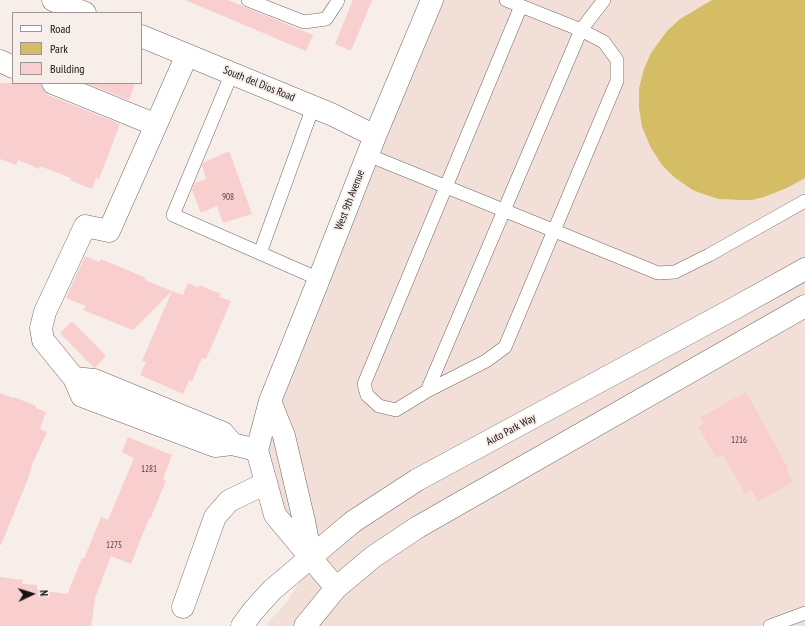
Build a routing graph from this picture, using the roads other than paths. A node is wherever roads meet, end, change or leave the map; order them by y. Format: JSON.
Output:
{"nodes":[{"id":1,"x":53,"y":0,"type":"edge"},
{"id":2,"x":248,"y":0,"type":"edge"},
{"id":3,"x":338,"y":0,"type":"edge"},
{"id":4,"x":432,"y":0,"type":"edge"},
{"id":5,"x":506,"y":0,"type":"edge"},
{"id":6,"x":604,"y":0,"type":"edge"},
{"id":7,"x":521,"y":6,"type":"junction"},
{"id":8,"x":83,"y":12,"type":"edge"},
{"id":9,"x":581,"y":30,"type":"junction"},
{"id":10,"x":142,"y":36,"type":"edge"},
{"id":11,"x":187,"y":55,"type":"junction"},
{"id":12,"x":0,"y":61,"type":"edge"},
{"id":13,"x":12,"y":67,"type":"edge"},
{"id":14,"x":232,"y":73,"type":"junction"},
{"id":15,"x":55,"y":84,"type":"edge"},
{"id":16,"x":314,"y":107,"type":"junction"},
{"id":17,"x":156,"y":125,"type":"junction"},
{"id":18,"x":371,"y":145,"type":"junction"},
{"id":19,"x":446,"y":186,"type":"junction"},
{"id":20,"x":805,"y":201,"type":"edge"},
{"id":21,"x":504,"y":211,"type":"junction"},
{"id":22,"x":554,"y":231,"type":"junction"},
{"id":23,"x":260,"y":253,"type":"junction"},
{"id":24,"x":805,"y":269,"type":"edge"},
{"id":25,"x":319,"y":279,"type":"junction"},
{"id":26,"x":805,"y":306,"type":"edge"},
{"id":27,"x":427,"y":391,"type":"junction"},
{"id":28,"x":270,"y":401,"type":"junction"},
{"id":29,"x":256,"y":450,"type":"junction"},
{"id":30,"x":266,"y":483,"type":"junction"},
{"id":31,"x":311,"y":558,"type":"junction"},
{"id":32,"x":336,"y":588,"type":"junction"},
{"id":33,"x":183,"y":608,"type":"dead end"},
{"id":34,"x":805,"y":613,"type":"edge"},
{"id":35,"x":242,"y":626,"type":"edge"},
{"id":36,"x":305,"y":626,"type":"edge"},
{"id":37,"x":770,"y":626,"type":"edge"}],
"edges":[{"from":1,"to":8,"type":"street"},
{"from":2,"to":3,"type":"lane"},
{"from":4,"to":18,"type":"street","name":"West 9th Avenue"},
{"from":5,"to":7,"type":"lane"},
{"from":6,"to":9,"type":"lane"},
{"from":7,"to":9,"type":"lane"},
{"from":7,"to":19,"type":"lane"},
{"from":9,"to":21,"type":"lane"},
{"from":9,"to":22,"type":"lane"},
{"from":10,"to":11,"type":"street","name":"South del Dios Road"},
{"from":11,"to":14,"type":"street","name":"South del Dios Road"},
{"from":11,"to":17,"type":"street"},
{"from":12,"to":13,"type":"street"},
{"from":14,"to":16,"type":"street","name":"South del Dios Road"},
{"from":14,"to":23,"type":"lane"},
{"from":15,"to":17,"type":"street"},
{"from":16,"to":18,"type":"street","name":"South del Dios Road"},
{"from":16,"to":23,"type":"lane"},
{"from":17,"to":29,"type":"street"},
{"from":18,"to":19,"type":"lane"},
{"from":18,"to":25,"type":"street","name":"West 9th Avenue"},
{"from":19,"to":21,"type":"lane"},
{"from":19,"to":27,"type":"lane"},
{"from":20,"to":22,"type":"lane"},
{"from":21,"to":22,"type":"lane"},
{"from":21,"to":27,"type":"lane"},
{"from":22,"to":27,"type":"lane"},
{"from":23,"to":25,"type":"lane"},
{"from":24,"to":31,"type":"street","name":"Auto Park Way"},
{"from":25,"to":28,"type":"street","name":"West 9th Avenue"},
{"from":26,"to":32,"type":"street"},
{"from":28,"to":29,"type":"street","name":"West 9th Avenue"},
{"from":28,"to":31,"type":"street"},
{"from":29,"to":30,"type":"street"},
{"from":30,"to":31,"type":"street"},
{"from":30,"to":33,"type":"street"},
{"from":31,"to":32,"type":"street"},
{"from":31,"to":35,"type":"street","name":"Auto Park Way"},
{"from":32,"to":36,"type":"street"},
{"from":34,"to":37,"type":"lane"}]}
